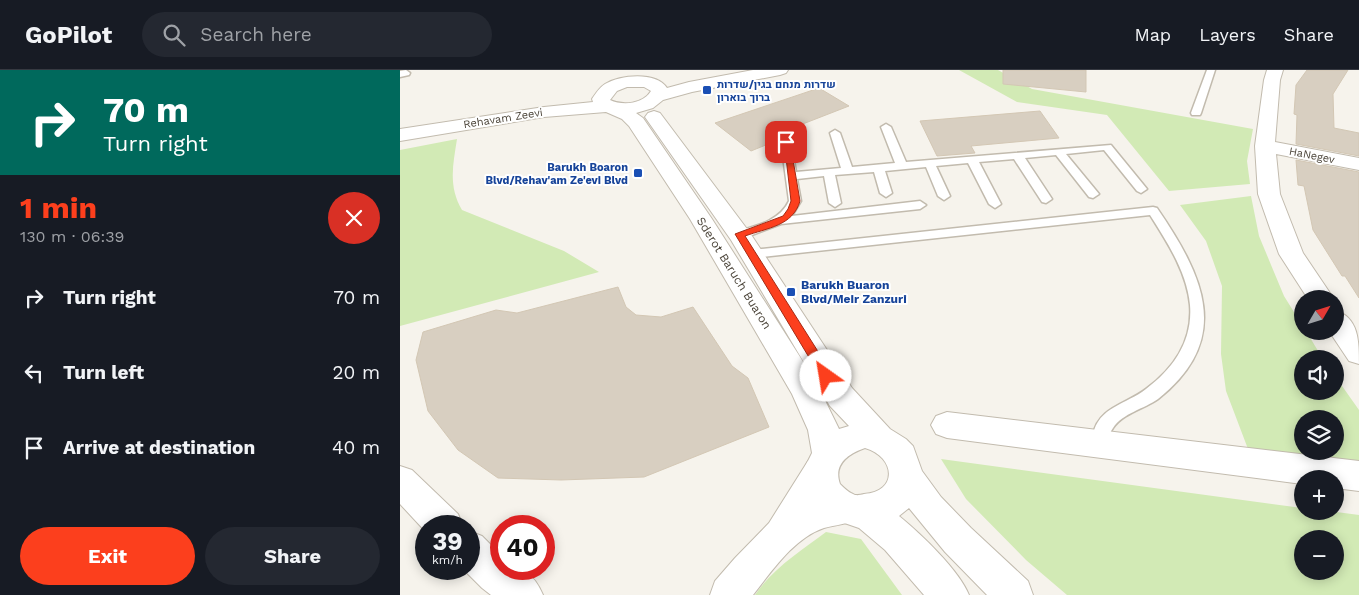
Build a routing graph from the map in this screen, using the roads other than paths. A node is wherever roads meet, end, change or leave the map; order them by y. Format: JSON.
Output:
{"nodes":[{"id":1,"x":729,"y":70,"type":"edge"},
{"id":2,"x":780,"y":70,"type":"edge"},
{"id":3,"x":1211,"y":70,"type":"edge"},
{"id":4,"x":1275,"y":70,"type":"edge"},
{"id":5,"x":652,"y":94,"type":"junction"},
{"id":6,"x":610,"y":102,"type":"junction"},
{"id":7,"x":1196,"y":113,"type":"dead end"},
{"id":8,"x":400,"y":125,"type":"edge"},
{"id":9,"x":886,"y":127,"type":"dead end"},
{"id":10,"x":835,"y":133,"type":"dead end"},
{"id":11,"x":400,"y":135,"type":"edge"},
{"id":12,"x":786,"y":142,"type":"dead end"},
{"id":13,"x":1265,"y":146,"type":"junction"},
{"id":14,"x":1059,"y":152,"type":"junction"},
{"id":15,"x":1018,"y":156,"type":"junction"},
{"id":16,"x":972,"y":160,"type":"junction"},
{"id":17,"x":930,"y":164,"type":"junction"},
{"id":18,"x":1359,"y":164,"type":"edge"},
{"id":19,"x":902,"y":166,"type":"junction"},
{"id":20,"x":878,"y":168,"type":"junction"},
{"id":21,"x":848,"y":171,"type":"junction"},
{"id":22,"x":829,"y":173,"type":"junction"},
{"id":23,"x":791,"y":176,"type":"junction"},
{"id":24,"x":1141,"y":189,"type":"dead end"},
{"id":25,"x":886,"y":193,"type":"dead end"},
{"id":26,"x":1094,"y":194,"type":"dead end"},
{"id":27,"x":944,"y":196,"type":"dead end"},
{"id":28,"x":1046,"y":199,"type":"dead end"},
{"id":29,"x":835,"y":203,"type":"dead end"},
{"id":30,"x":995,"y":204,"type":"dead end"},
{"id":31,"x":920,"y":205,"type":"dead end"},
{"id":32,"x":778,"y":221,"type":"junction"},
{"id":33,"x":745,"y":244,"type":"junction"},
{"id":34,"x":1315,"y":290,"type":"edge"},
{"id":35,"x":1344,"y":332,"type":"edge"},
{"id":36,"x":1359,"y":353,"type":"edge"},
{"id":37,"x":947,"y":425,"type":"dead end"},
{"id":38,"x":878,"y":437,"type":"junction"},
{"id":39,"x":1100,"y":444,"type":"junction"},
{"id":40,"x":824,"y":462,"type":"junction"},
{"id":41,"x":906,"y":475,"type":"junction"},
{"id":42,"x":1359,"y":476,"type":"edge"},
{"id":43,"x":400,"y":481,"type":"edge"},
{"id":44,"x":856,"y":510,"type":"junction"},
{"id":45,"x":434,"y":515,"type":"edge"},
{"id":46,"x":782,"y":535,"type":"junction"},
{"id":47,"x":480,"y":560,"type":"edge"},
{"id":48,"x":524,"y":595,"type":"edge"},
{"id":49,"x":729,"y":595,"type":"edge"},
{"id":50,"x":950,"y":595,"type":"edge"},
{"id":51,"x":1014,"y":595,"type":"edge"}],
"edges":[{"from":1,"to":5,"type":"street"},
{"from":2,"to":5,"type":"street"},
{"from":3,"to":7,"type":"lane"},
{"from":4,"to":13,"type":"street"},
{"from":5,"to":6,"type":"street"},
{"from":5,"to":6,"type":"street"},
{"from":5,"to":33,"type":"street","name":"Sderot Baruch Buaron"},
{"from":6,"to":8,"type":"street","name":"Rehavam Zeevi"},
{"from":6,"to":11,"type":"street","name":"Rehavam Zeevi"},
{"from":6,"to":40,"type":"street","name":"Sderot Baruch Buaron"},
{"from":9,"to":19,"type":"lane"},
{"from":10,"to":21,"type":"lane"},
{"from":12,"to":23,"type":"lane"},
{"from":13,"to":18,"type":"street","name":"HaNegev"},
{"from":13,"to":34,"type":"street"},
{"from":14,"to":15,"type":"lane"},
{"from":14,"to":24,"type":"lane"},
{"from":14,"to":26,"type":"lane"},
{"from":15,"to":16,"type":"lane"},
{"from":15,"to":28,"type":"lane"},
{"from":16,"to":17,"type":"lane"},
{"from":16,"to":30,"type":"lane"},
{"from":17,"to":19,"type":"lane"},
{"from":17,"to":27,"type":"lane"},
{"from":19,"to":20,"type":"lane"},
{"from":20,"to":21,"type":"lane"},
{"from":20,"to":25,"type":"lane"},
{"from":21,"to":22,"type":"lane"},
{"from":22,"to":23,"type":"lane"},
{"from":22,"to":29,"type":"lane"},
{"from":23,"to":32,"type":"lane"},
{"from":31,"to":32,"type":"lane"},
{"from":32,"to":33,"type":"lane"},
{"from":33,"to":38,"type":"street","name":"Sderot Baruch Buaron"},
{"from":33,"to":39,"type":"lane"},
{"from":35,"to":36,"type":"street"},
{"from":37,"to":39,"type":"street"},
{"from":38,"to":40,"type":"street"},
{"from":38,"to":41,"type":"street"},
{"from":39,"to":42,"type":"street"},
{"from":40,"to":44,"type":"street"},
{"from":40,"to":46,"type":"street"},
{"from":41,"to":44,"type":"street"},
{"from":41,"to":51,"type":"street"},
{"from":43,"to":45,"type":"street"},
{"from":44,"to":46,"type":"street"},
{"from":44,"to":50,"type":"street"},
{"from":46,"to":49,"type":"street"},
{"from":47,"to":48,"type":"street"}]}
